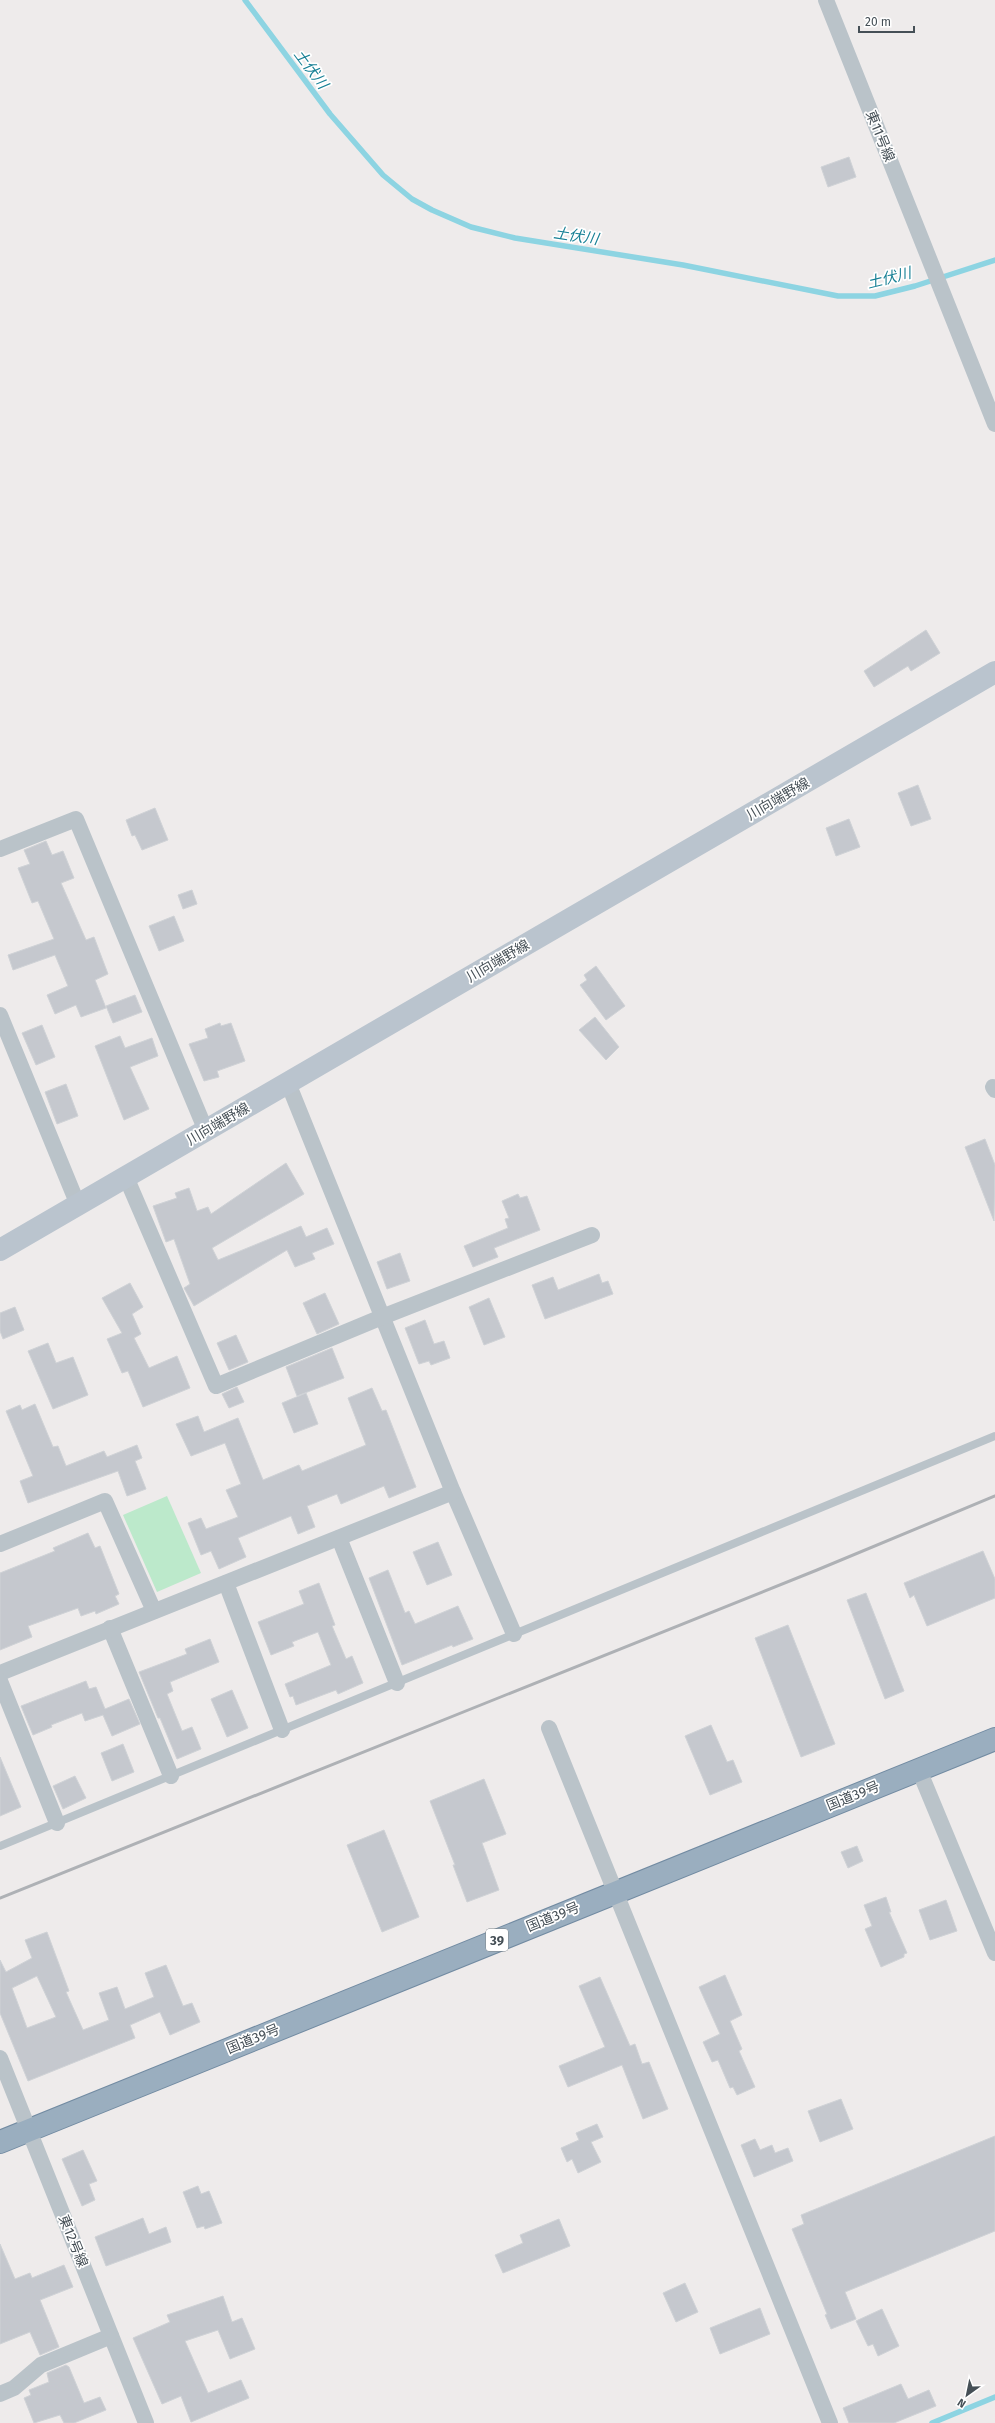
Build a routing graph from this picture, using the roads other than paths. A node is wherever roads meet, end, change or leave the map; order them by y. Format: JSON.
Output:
{"nodes":[{"id":1,"x":826,"y":0,"type":"edge"},
{"id":2,"x":995,"y":424,"type":"edge"},
{"id":3,"x":995,"y":672,"type":"edge"},
{"id":4,"x":0,"y":848,"type":"edge"},
{"id":5,"x":0,"y":1015,"type":"edge"},
{"id":6,"x":288,"y":1083,"type":"junction"},
{"id":7,"x":206,"y":1131,"type":"junction"},
{"id":8,"x":126,"y":1177,"type":"junction"},
{"id":9,"x":78,"y":1205,"type":"junction"},
{"id":10,"x":592,"y":1235,"type":"dead end"},
{"id":11,"x":0,"y":1250,"type":"edge"},
{"id":12,"x":382,"y":1317,"type":"junction"},
{"id":13,"x":995,"y":1436,"type":"edge"},
{"id":14,"x":453,"y":1492,"type":"junction"},
{"id":15,"x":339,"y":1538,"type":"junction"},
{"id":16,"x":0,"y":1544,"type":"edge"},
{"id":17,"x":226,"y":1583,"type":"junction"},
{"id":18,"x":154,"y":1612,"type":"junction"},
{"id":19,"x":110,"y":1628,"type":"junction"},
{"id":20,"x":514,"y":1634,"type":"junction"},
{"id":21,"x":0,"y":1673,"type":"edge"},
{"id":22,"x":0,"y":1681,"type":"edge"},
{"id":23,"x":397,"y":1682,"type":"junction"},
{"id":24,"x":549,"y":1728,"type":"dead end"},
{"id":25,"x":282,"y":1730,"type":"junction"},
{"id":26,"x":995,"y":1739,"type":"edge"},
{"id":27,"x":919,"y":1770,"type":"junction"},
{"id":28,"x":171,"y":1776,"type":"junction"},
{"id":29,"x":57,"y":1823,"type":"junction"},
{"id":30,"x":0,"y":1846,"type":"edge"},
{"id":31,"x":616,"y":1891,"type":"junction"},
{"id":32,"x":995,"y":1953,"type":"edge"},
{"id":33,"x":0,"y":2058,"type":"edge"},
{"id":34,"x":29,"y":2131,"type":"junction"},
{"id":35,"x":0,"y":2142,"type":"edge"},
{"id":36,"x":111,"y":2336,"type":"junction"},
{"id":37,"x":0,"y":2394,"type":"edge"},
{"id":38,"x":146,"y":2423,"type":"edge"},
{"id":39,"x":830,"y":2423,"type":"edge"}],
"edges":[{"from":1,"to":2,"type":"street","name":"東11号線"},
{"from":3,"to":6,"type":"main road","name":"川向端野線"},
{"from":4,"to":7,"type":"street"},
{"from":5,"to":9,"type":"street"},
{"from":6,"to":7,"type":"main road","name":"川向端野線"},
{"from":6,"to":12,"type":"street"},
{"from":7,"to":8,"type":"main road","name":"川向端野線"},
{"from":8,"to":9,"type":"main road","name":"川向端野線"},
{"from":8,"to":12,"type":"street"},
{"from":9,"to":11,"type":"main road","name":"川向端野線"},
{"from":10,"to":12,"type":"street"},
{"from":12,"to":14,"type":"street"},
{"from":13,"to":20,"type":"lane"},
{"from":14,"to":15,"type":"street"},
{"from":14,"to":20,"type":"street"},
{"from":15,"to":17,"type":"street"},
{"from":15,"to":23,"type":"street"},
{"from":16,"to":18,"type":"street"},
{"from":17,"to":18,"type":"street"},
{"from":17,"to":25,"type":"street"},
{"from":18,"to":19,"type":"street"},
{"from":19,"to":21,"type":"street"},
{"from":19,"to":28,"type":"street"},
{"from":20,"to":23,"type":"lane"},
{"from":22,"to":29,"type":"street"},
{"from":23,"to":25,"type":"lane"},
{"from":24,"to":31,"type":"street"},
{"from":25,"to":28,"type":"lane"},
{"from":26,"to":27,"type":"highway","name":"国道39号","number":"39"},
{"from":27,"to":31,"type":"highway","name":"国道39号","number":"39"},
{"from":27,"to":32,"type":"street"},
{"from":28,"to":29,"type":"lane"},
{"from":29,"to":30,"type":"lane"},
{"from":31,"to":34,"type":"highway","name":"国道39号","number":"39"},
{"from":31,"to":39,"type":"street"},
{"from":33,"to":34,"type":"street","name":"東12号線"},
{"from":34,"to":35,"type":"highway","name":"国道39号","number":"39"},
{"from":34,"to":36,"type":"street","name":"東12号線"},
{"from":36,"to":37,"type":"street"},
{"from":36,"to":38,"type":"street","name":"東12号線"}]}
